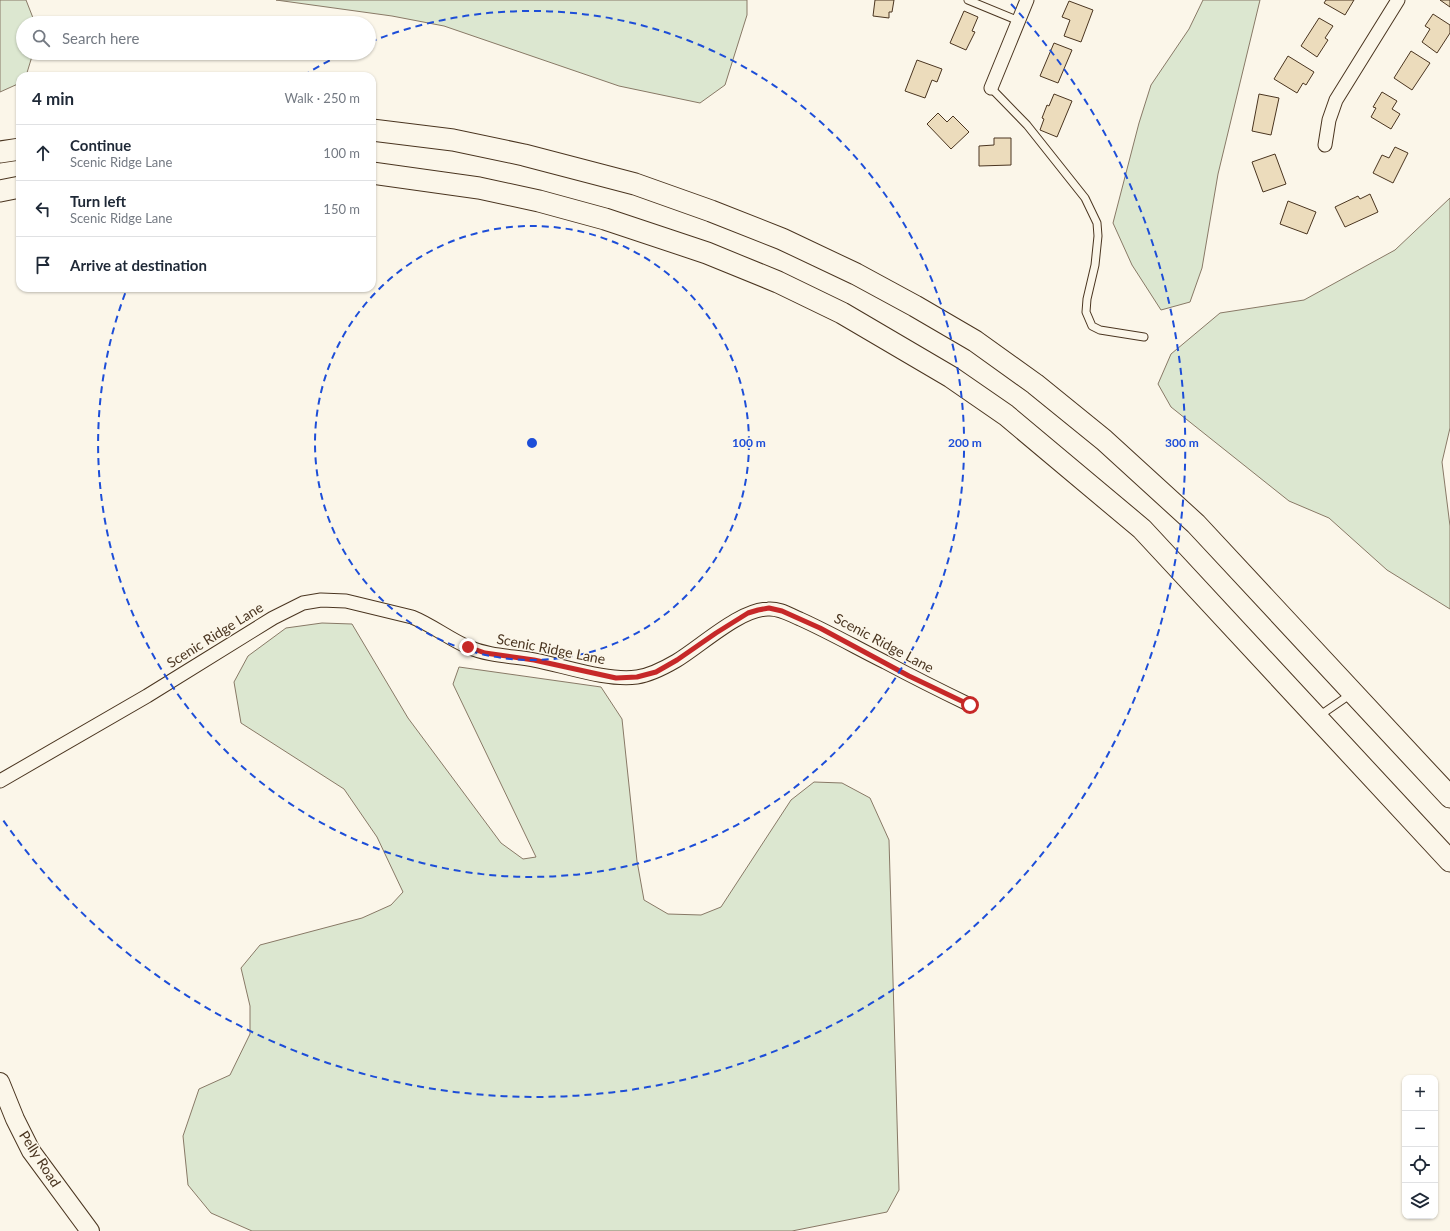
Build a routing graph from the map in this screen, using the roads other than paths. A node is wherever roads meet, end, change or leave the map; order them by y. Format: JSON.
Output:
{"nodes":[{"id":1,"x":968,"y":0,"type":"edge"},
{"id":2,"x":1027,"y":0,"type":"edge"},
{"id":3,"x":1398,"y":0,"type":"edge"},
{"id":4,"x":1018,"y":21,"type":"junction"},
{"id":5,"x":991,"y":88,"type":"joint"},
{"id":6,"x":376,"y":130,"type":"edge"},
{"id":7,"x":1325,"y":146,"type":"dead end"},
{"id":8,"x":16,"y":150,"type":"edge"},
{"id":9,"x":0,"y":152,"type":"edge"},
{"id":10,"x":376,"y":174,"type":"edge"},
{"id":11,"x":16,"y":189,"type":"edge"},
{"id":12,"x":0,"y":191,"type":"edge"},
{"id":13,"x":1144,"y":337,"type":"dead end"},
{"id":14,"x":1353,"y":692,"type":"junction"},
{"id":15,"x":970,"y":705,"type":"dead end"},
{"id":16,"x":1317,"y":717,"type":"junction"},
{"id":17,"x":0,"y":781,"type":"edge"},
{"id":18,"x":1450,"y":797,"type":"edge"},
{"id":19,"x":1450,"y":861,"type":"edge"},
{"id":20,"x":0,"y":1082,"type":"edge"},
{"id":21,"x":90,"y":1231,"type":"edge"}],
"edges":[{"from":1,"to":4,"type":"lane"},
{"from":2,"to":4,"type":"street"},
{"from":3,"to":7,"type":"street"},
{"from":4,"to":5,"type":"street"},
{"from":5,"to":13,"type":"lane"},
{"from":6,"to":14,"type":"main road"},
{"from":8,"to":9,"type":"main road"},
{"from":10,"to":16,"type":"main road"},
{"from":11,"to":12,"type":"main road"},
{"from":14,"to":16,"type":"lane"},
{"from":14,"to":18,"type":"main road"},
{"from":15,"to":17,"type":"street","name":"Scenic Ridge Lane"},
{"from":16,"to":19,"type":"main road"},
{"from":20,"to":21,"type":"street","name":"Pelly Road"}]}
